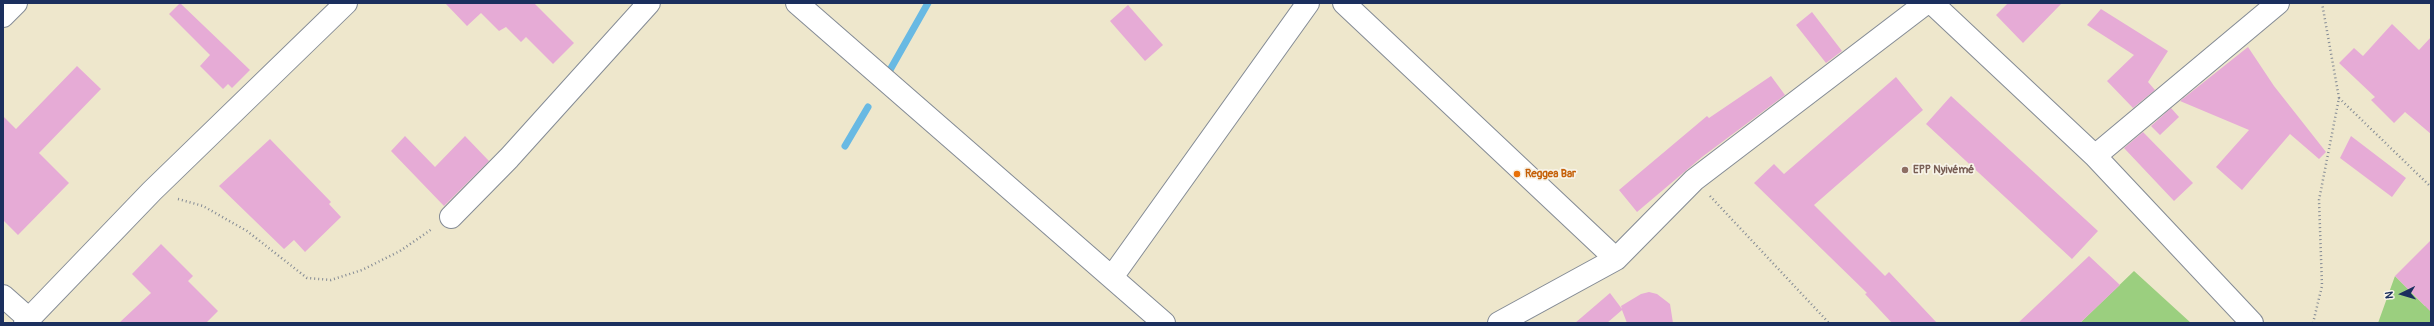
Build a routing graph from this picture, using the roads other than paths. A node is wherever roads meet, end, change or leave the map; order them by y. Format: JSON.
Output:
{"nodes":[{"id":1,"x":16,"y":3,"type":"edge"},
{"id":2,"x":346,"y":3,"type":"edge"},
{"id":3,"x":649,"y":3,"type":"edge"},
{"id":4,"x":796,"y":3,"type":"edge"},
{"id":5,"x":1308,"y":3,"type":"edge"},
{"id":6,"x":1344,"y":3,"type":"edge"},
{"id":7,"x":1926,"y":3,"type":"edge"},
{"id":8,"x":1932,"y":3,"type":"edge"},
{"id":9,"x":2278,"y":3,"type":"edge"},
{"id":10,"x":3,"y":16,"type":"edge"},
{"id":11,"x":2094,"y":156,"type":"junction"},
{"id":12,"x":451,"y":217,"type":"road end"},
{"id":13,"x":1616,"y":258,"type":"junction"},
{"id":14,"x":1112,"y":277,"type":"junction"},
{"id":15,"x":3,"y":296,"type":"edge"},
{"id":16,"x":27,"y":321,"type":"edge"},
{"id":17,"x":1164,"y":323,"type":"edge"},
{"id":18,"x":1499,"y":323,"type":"edge"},
{"id":19,"x":2252,"y":323,"type":"edge"}],
"edges":[{"from":1,"to":10,"type":"street"},
{"from":2,"to":16,"type":"street"},
{"from":3,"to":12,"type":"street"},
{"from":4,"to":14,"type":"street"},
{"from":5,"to":14,"type":"street"},
{"from":6,"to":13,"type":"street"},
{"from":7,"to":13,"type":"street"},
{"from":8,"to":11,"type":"street"},
{"from":9,"to":11,"type":"street"},
{"from":11,"to":19,"type":"street"},
{"from":13,"to":18,"type":"street"},
{"from":14,"to":17,"type":"street"},
{"from":15,"to":16,"type":"street"}]}
